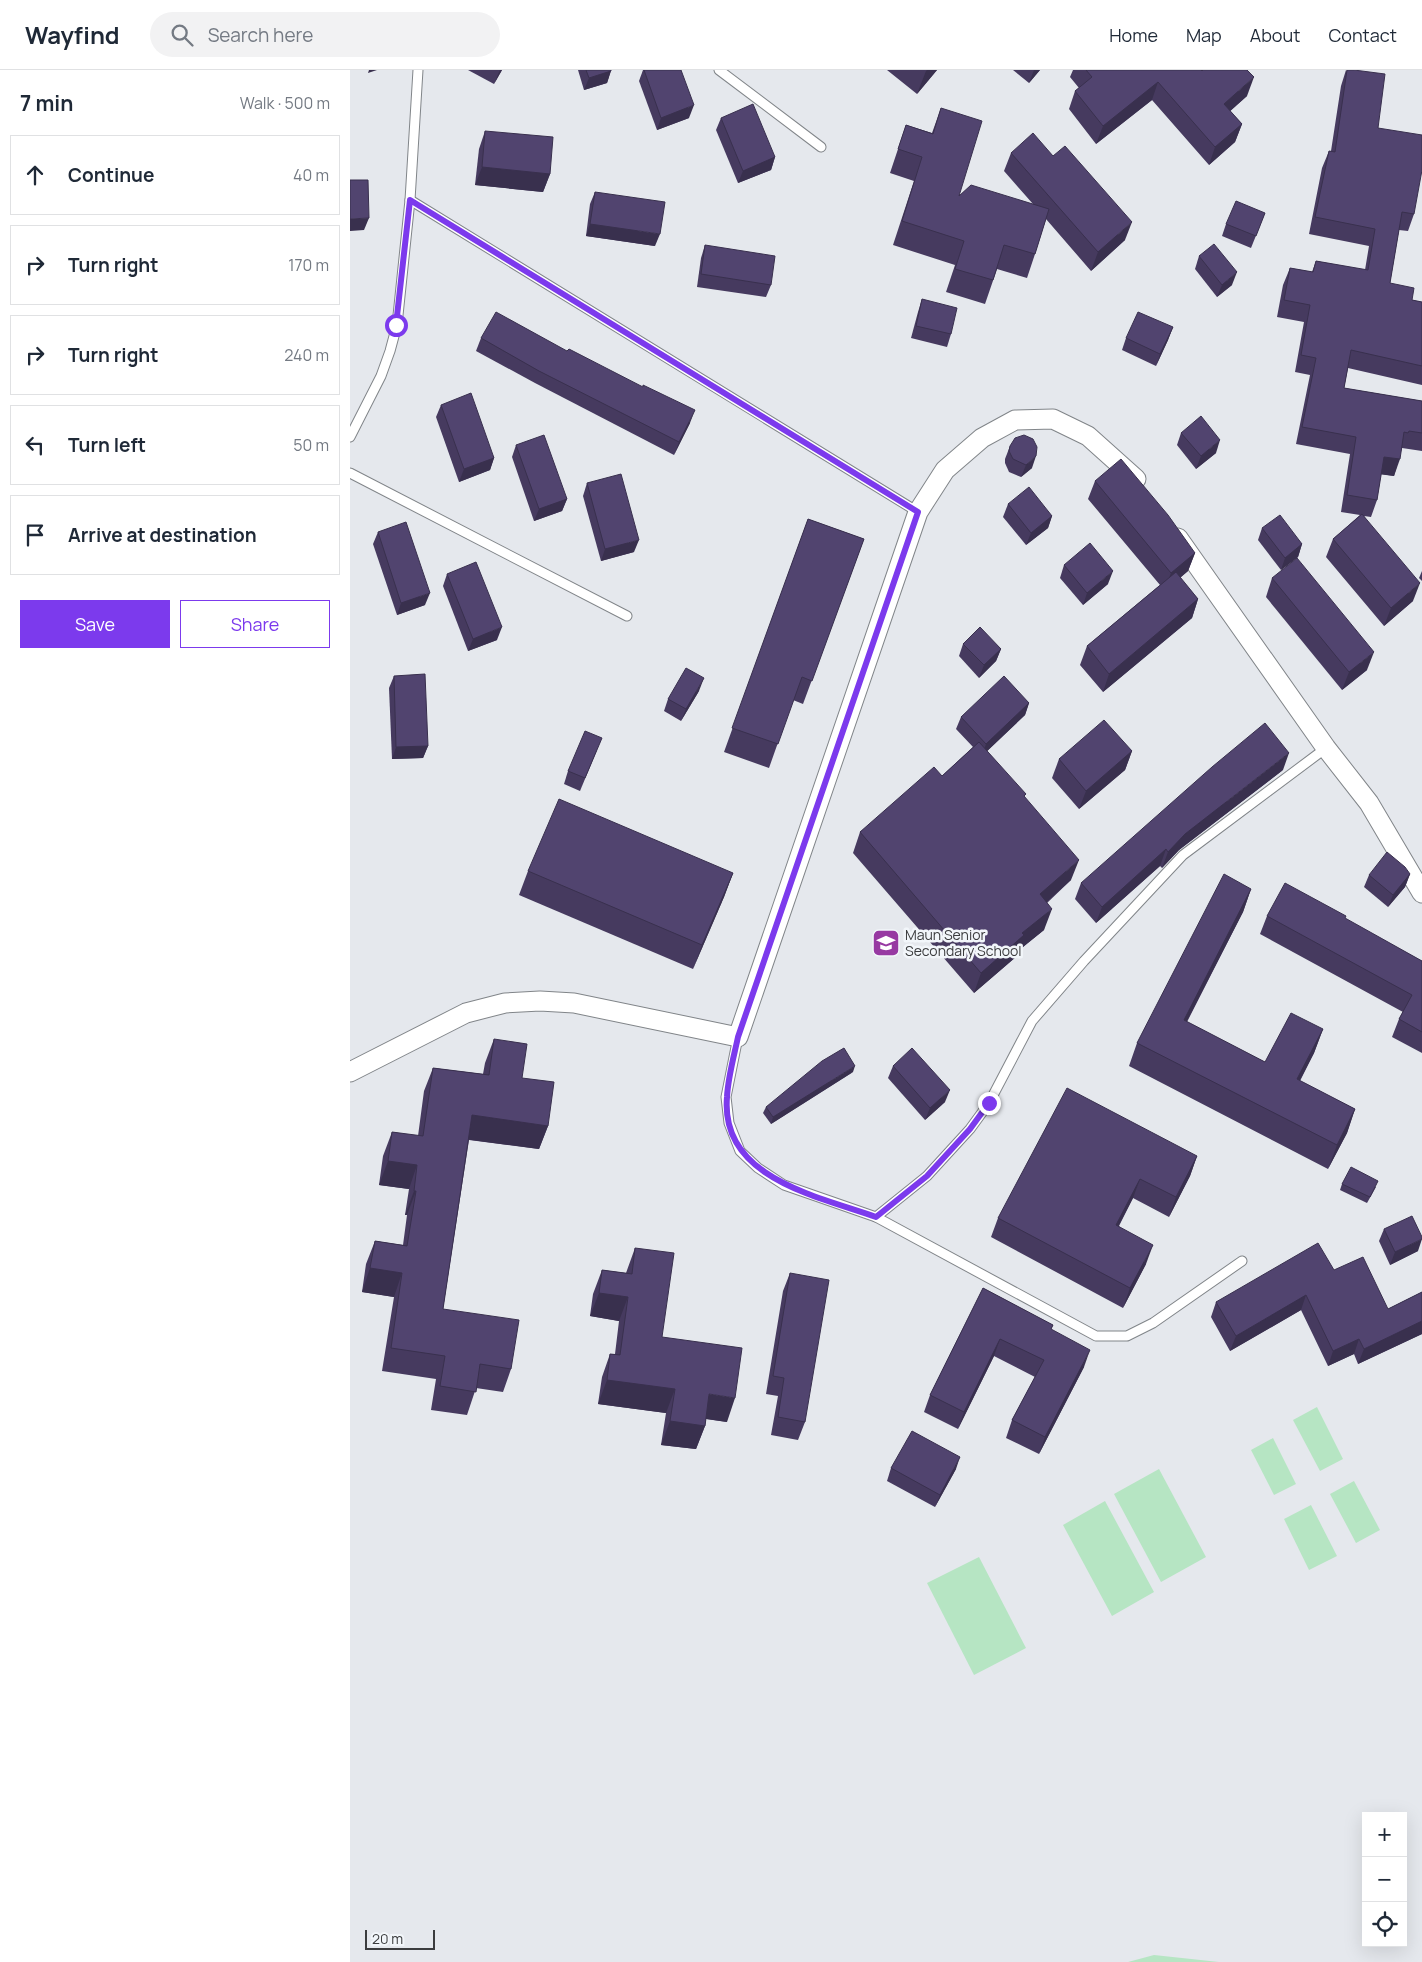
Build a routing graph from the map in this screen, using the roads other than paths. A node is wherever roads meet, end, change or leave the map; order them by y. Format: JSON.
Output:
{"nodes":[{"id":1,"x":418,"y":70,"type":"edge"},
{"id":2,"x":719,"y":70,"type":"edge"},
{"id":3,"x":821,"y":147,"type":"dead end"},
{"id":4,"x":410,"y":200,"type":"junction"},
{"id":5,"x":350,"y":437,"type":"edge"},
{"id":6,"x":350,"y":473,"type":"edge"},
{"id":7,"x":1148,"y":494,"type":"edge"},
{"id":8,"x":918,"y":512,"type":"junction"},
{"id":9,"x":1169,"y":526,"type":"edge"},
{"id":10,"x":627,"y":616,"type":"dead end"},
{"id":11,"x":1326,"y":748,"type":"junction"},
{"id":12,"x":1422,"y":893,"type":"edge"},
{"id":13,"x":738,"y":1037,"type":"junction"},
{"id":14,"x":350,"y":1072,"type":"edge"},
{"id":15,"x":876,"y":1217,"type":"junction"},
{"id":16,"x":1242,"y":1261,"type":"dead end"}],
"edges":[{"from":1,"to":4,"type":"lane"},
{"from":2,"to":3,"type":"lane"},
{"from":4,"to":5,"type":"lane"},
{"from":4,"to":8,"type":"lane"},
{"from":6,"to":10,"type":"lane"},
{"from":7,"to":8,"type":"street"},
{"from":8,"to":13,"type":"street"},
{"from":9,"to":11,"type":"street"},
{"from":11,"to":12,"type":"street"},
{"from":11,"to":15,"type":"lane"},
{"from":13,"to":14,"type":"street"},
{"from":13,"to":15,"type":"lane"},
{"from":15,"to":16,"type":"lane"}]}
